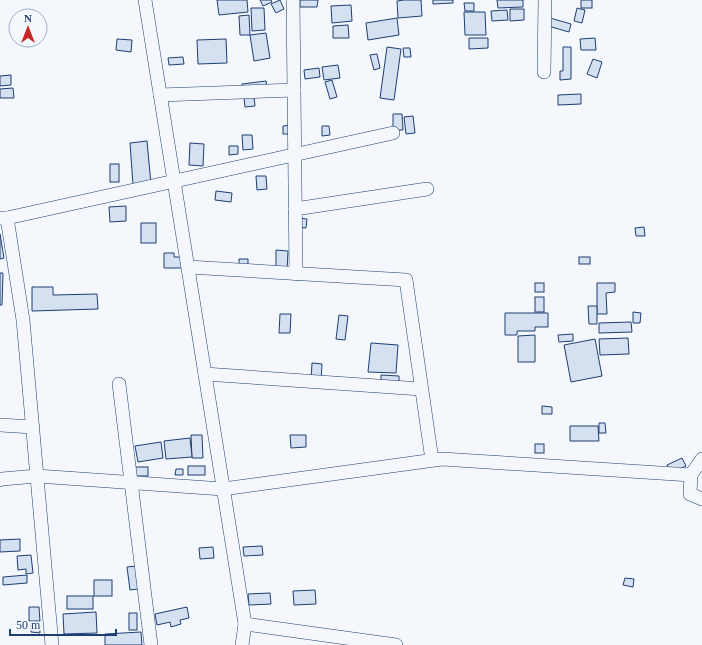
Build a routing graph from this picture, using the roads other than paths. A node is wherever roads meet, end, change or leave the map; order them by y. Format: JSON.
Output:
{"nodes":[{"id":1,"x":145,"y":0,"type":"edge"},
{"id":2,"x":292,"y":0,"type":"edge"},
{"id":3,"x":545,"y":0,"type":"edge"},
{"id":4,"x":544,"y":72,"type":"dead end"},
{"id":5,"x":294,"y":90,"type":"junction"},
{"id":6,"x":160,"y":95,"type":"junction"},
{"id":7,"x":393,"y":133,"type":"dead end"},
{"id":8,"x":295,"y":155,"type":"junction"},
{"id":9,"x":174,"y":181,"type":"junction"},
{"id":10,"x":427,"y":189,"type":"dead end"},
{"id":11,"x":295,"y":208,"type":"junction"},
{"id":12,"x":3,"y":218,"type":"edge"},
{"id":13,"x":188,"y":267,"type":"junction"},
{"id":14,"x":296,"y":274,"type":"junction"},
{"id":15,"x":205,"y":374,"type":"junction"},
{"id":16,"x":119,"y":384,"type":"dead end"},
{"id":17,"x":421,"y":389,"type":"junction"},
{"id":18,"x":0,"y":425,"type":"edge"},
{"id":19,"x":33,"y":427,"type":"junction"},
{"id":20,"x":432,"y":460,"type":"junction"},
{"id":21,"x":702,"y":460,"type":"edge"},
{"id":22,"x":690,"y":475,"type":"junction"},
{"id":23,"x":37,"y":476,"type":"junction"},
{"id":24,"x":0,"y":480,"type":"edge"},
{"id":25,"x":131,"y":482,"type":"junction"},
{"id":26,"x":223,"y":489,"type":"junction"},
{"id":27,"x":702,"y":499,"type":"edge"},
{"id":28,"x":245,"y":624,"type":"junction"},
{"id":29,"x":52,"y":645,"type":"edge"},
{"id":30,"x":151,"y":645,"type":"edge"},
{"id":31,"x":242,"y":645,"type":"edge"},
{"id":32,"x":396,"y":645,"type":"edge"}],
"edges":[{"from":1,"to":6,"type":"street"},
{"from":2,"to":5,"type":"street"},
{"from":3,"to":4,"type":"street"},
{"from":5,"to":6,"type":"street"},
{"from":5,"to":8,"type":"street"},
{"from":6,"to":9,"type":"street"},
{"from":7,"to":8,"type":"street"},
{"from":8,"to":9,"type":"street"},
{"from":8,"to":11,"type":"street"},
{"from":9,"to":12,"type":"street"},
{"from":9,"to":13,"type":"street"},
{"from":10,"to":11,"type":"street"},
{"from":11,"to":14,"type":"street"},
{"from":12,"to":19,"type":"street"},
{"from":13,"to":14,"type":"street"},
{"from":13,"to":15,"type":"street"},
{"from":14,"to":17,"type":"street"},
{"from":15,"to":17,"type":"street"},
{"from":15,"to":26,"type":"street"},
{"from":16,"to":25,"type":"street"},
{"from":17,"to":20,"type":"street"},
{"from":18,"to":19,"type":"street"},
{"from":19,"to":23,"type":"street"},
{"from":20,"to":22,"type":"street"},
{"from":20,"to":26,"type":"street"},
{"from":21,"to":22,"type":"street"},
{"from":22,"to":27,"type":"street"},
{"from":23,"to":24,"type":"street"},
{"from":23,"to":25,"type":"street"},
{"from":23,"to":29,"type":"street"},
{"from":25,"to":26,"type":"street"},
{"from":25,"to":30,"type":"street"},
{"from":26,"to":28,"type":"street"},
{"from":28,"to":31,"type":"street"},
{"from":28,"to":32,"type":"street"}]}
